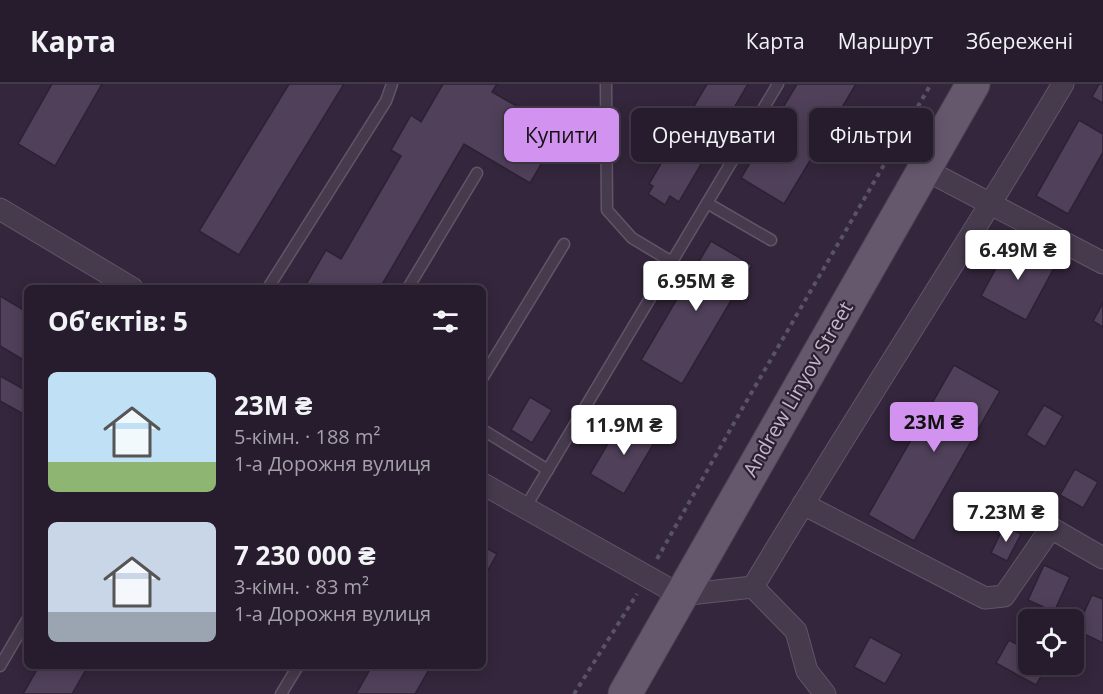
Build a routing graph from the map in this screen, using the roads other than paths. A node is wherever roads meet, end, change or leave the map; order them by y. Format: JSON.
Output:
{"nodes":[{"id":1,"x":392,"y":84,"type":"edge"},
{"id":2,"x":606,"y":84,"type":"edge"},
{"id":3,"x":778,"y":84,"type":"edge"},
{"id":4,"x":973,"y":84,"type":"edge"},
{"id":5,"x":1063,"y":84,"type":"edge"},
{"id":6,"x":924,"y":170,"type":"junction"},
{"id":7,"x":477,"y":173,"type":"dead end"},
{"id":8,"x":707,"y":203,"type":"junction"},
{"id":9,"x":991,"y":205,"type":"junction"},
{"id":10,"x":0,"y":209,"type":"edge"},
{"id":11,"x":771,"y":240,"type":"dead end"},
{"id":12,"x":564,"y":244,"type":"dead end"},
{"id":13,"x":672,"y":262,"type":"junction"},
{"id":14,"x":1103,"y":263,"type":"edge"},
{"id":15,"x":126,"y":284,"type":"edge"},
{"id":16,"x":270,"y":285,"type":"edge"},
{"id":17,"x":410,"y":285,"type":"edge"},
{"id":18,"x":486,"y":372,"type":"edge"},
{"id":19,"x":486,"y":432,"type":"edge"},
{"id":20,"x":548,"y":470,"type":"junction"},
{"id":21,"x":486,"y":486,"type":"edge"},
{"id":22,"x":803,"y":504,"type":"junction"},
{"id":23,"x":525,"y":508,"type":"junction"},
{"id":24,"x":1103,"y":558,"type":"edge"},
{"id":25,"x":753,"y":587,"type":"junction"},
{"id":26,"x":680,"y":596,"type":"junction"},
{"id":27,"x":24,"y":625,"type":"edge"},
{"id":28,"x":0,"y":666,"type":"edge"},
{"id":29,"x":296,"y":669,"type":"edge"},
{"id":30,"x":281,"y":694,"type":"edge"},
{"id":31,"x":625,"y":694,"type":"edge"},
{"id":32,"x":825,"y":694,"type":"edge"}],
"edges":[{"from":1,"to":16,"type":"lane"},
{"from":2,"to":13,"type":"lane"},
{"from":3,"to":8,"type":"lane"},
{"from":4,"to":6,"type":"main road","name":"Andrew Linyov Street"},
{"from":5,"to":9,"type":"street"},
{"from":6,"to":9,"type":"street"},
{"from":6,"to":26,"type":"main road","name":"Andrew Linyov Street"},
{"from":7,"to":17,"type":"lane"},
{"from":8,"to":11,"type":"lane"},
{"from":8,"to":13,"type":"lane"},
{"from":9,"to":14,"type":"street"},
{"from":9,"to":22,"type":"street"},
{"from":10,"to":15,"type":"street"},
{"from":12,"to":18,"type":"lane"},
{"from":13,"to":20,"type":"lane"},
{"from":19,"to":20,"type":"lane"},
{"from":20,"to":23,"type":"lane"},
{"from":21,"to":23,"type":"street"},
{"from":22,"to":24,"type":"street"},
{"from":22,"to":25,"type":"street"},
{"from":23,"to":26,"type":"street"},
{"from":25,"to":26,"type":"street"},
{"from":25,"to":32,"type":"street"},
{"from":26,"to":31,"type":"main road","name":"Andrew Linyov Street"},
{"from":27,"to":28,"type":"lane"},
{"from":29,"to":30,"type":"lane"}]}
